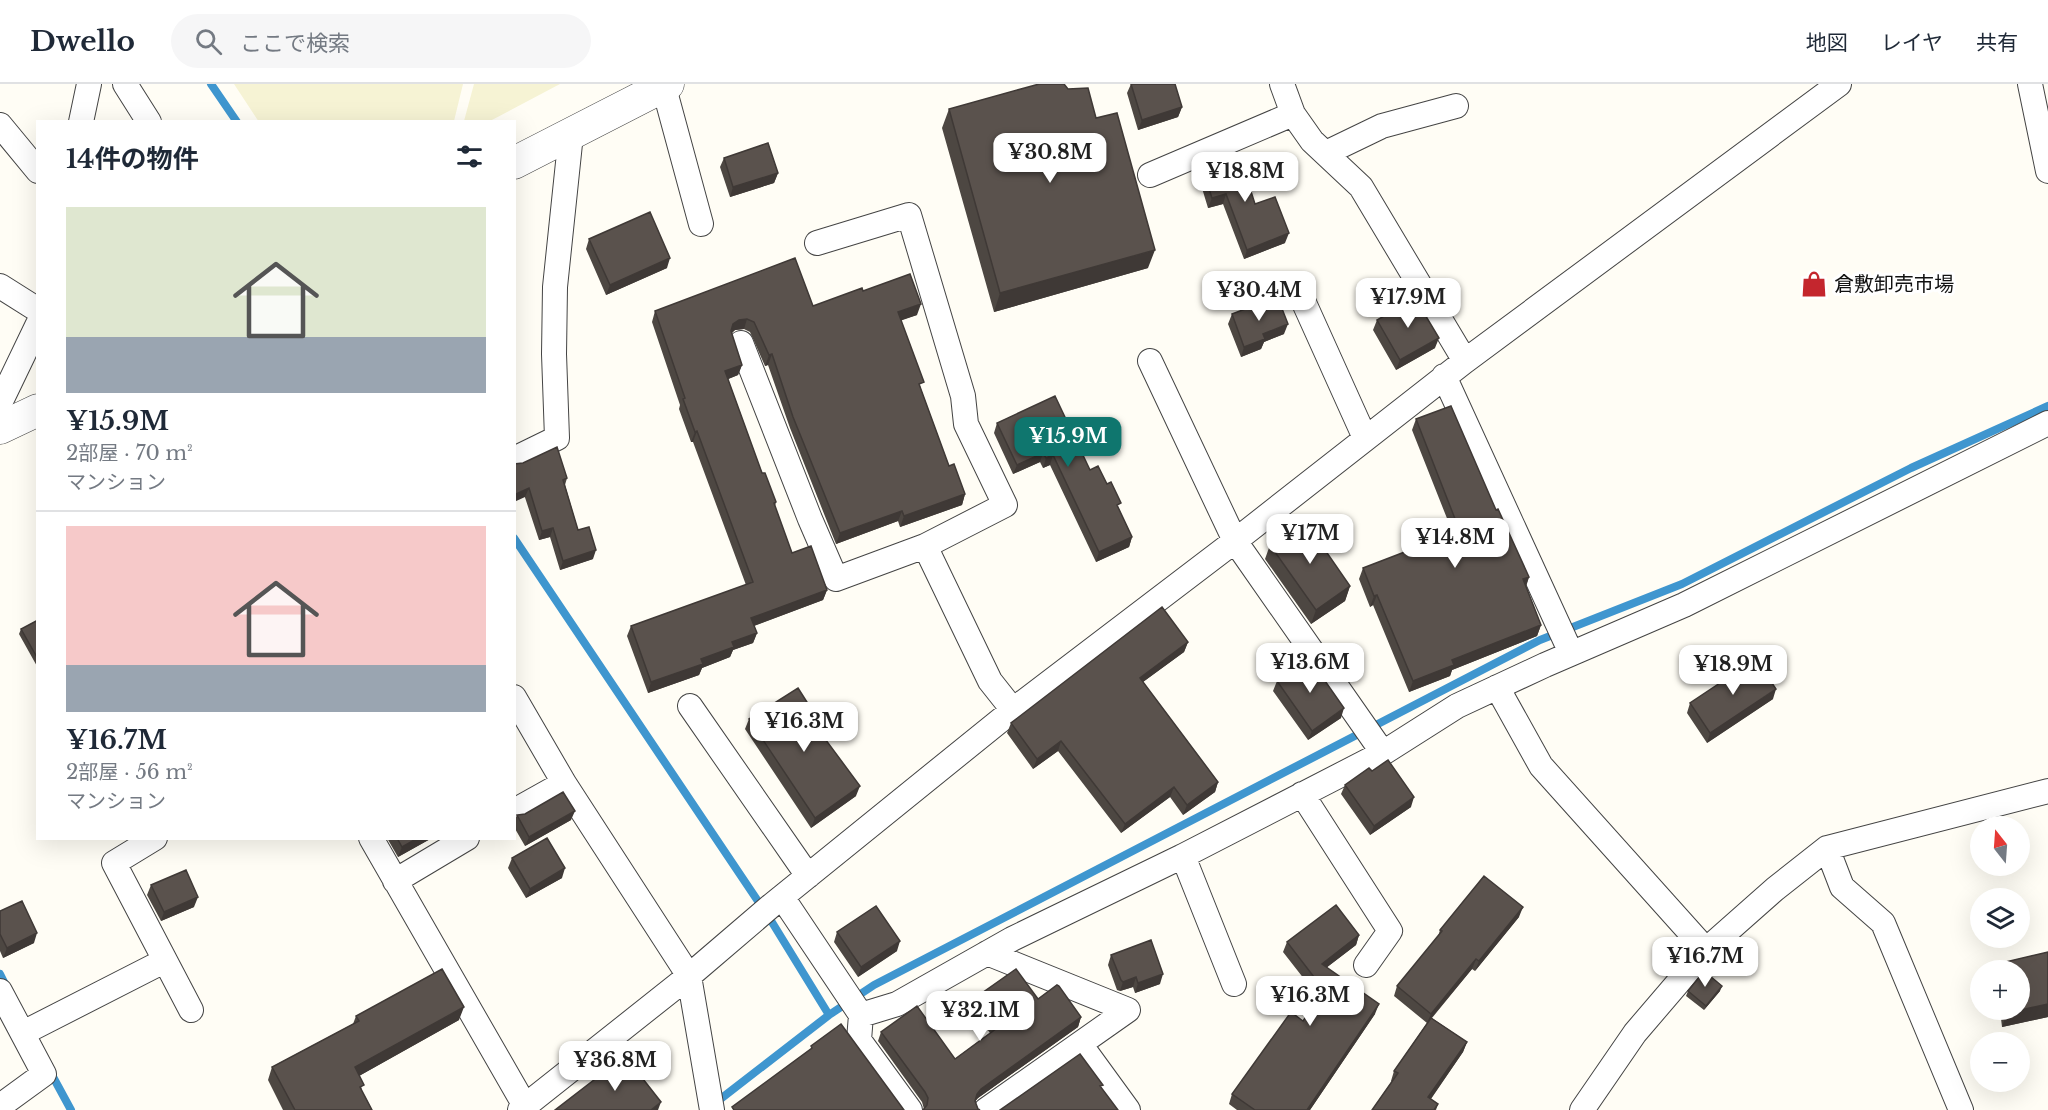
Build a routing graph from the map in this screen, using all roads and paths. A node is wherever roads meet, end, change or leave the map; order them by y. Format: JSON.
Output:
{"nodes":[{"id":1,"x":89,"y":84,"type":"edge"},
{"id":2,"x":125,"y":84,"type":"edge"},
{"id":3,"x":1282,"y":84,"type":"edge"},
{"id":4,"x":1839,"y":84,"type":"edge"},
{"id":5,"x":2030,"y":84,"type":"edge"},
{"id":6,"x":665,"y":85,"type":"edge"},
{"id":7,"x":1456,"y":106,"type":"dead end"},
{"id":8,"x":1293,"y":114,"type":"junction"},
{"id":9,"x":81,"y":120,"type":"edge"},
{"id":10,"x":148,"y":120,"type":"edge"},
{"id":11,"x":0,"y":125,"type":"edge"},
{"id":12,"x":571,"y":134,"type":"junction"},
{"id":13,"x":1326,"y":153,"type":"junction"},
{"id":14,"x":516,"y":162,"type":"edge"},
{"id":15,"x":36,"y":169,"type":"edge"},
{"id":16,"x":2048,"y":171,"type":"edge"},
{"id":17,"x":1150,"y":175,"type":"dead end"},
{"id":18,"x":701,"y":224,"type":"dead end"},
{"id":19,"x":817,"y":243,"type":"dead end"},
{"id":20,"x":0,"y":286,"type":"edge"},
{"id":21,"x":1258,"y":304,"type":"dead end"},
{"id":22,"x":36,"y":309,"type":"edge"},
{"id":23,"x":36,"y":328,"type":"edge"},
{"id":24,"x":741,"y":343,"type":"dead end"},
{"id":25,"x":1150,"y":361,"type":"dead end"},
{"id":26,"x":1464,"y":361,"type":"junction"},
{"id":27,"x":1444,"y":376,"type":"junction"},
{"id":28,"x":0,"y":403,"type":"edge"},
{"id":29,"x":36,"y":411,"type":"edge"},
{"id":30,"x":2048,"y":423,"type":"edge"},
{"id":31,"x":0,"y":429,"type":"edge"},
{"id":32,"x":1365,"y":438,"type":"junction"},
{"id":33,"x":516,"y":458,"type":"edge"},
{"id":34,"x":1235,"y":541,"type":"junction"},
{"id":35,"x":925,"y":546,"type":"junction"},
{"id":36,"x":1571,"y":653,"type":"junction"},
{"id":37,"x":1497,"y":687,"type":"junction"},
{"id":38,"x":516,"y":700,"type":"edge"},
{"id":39,"x":690,"y":706,"type":"dead end"},
{"id":40,"x":1013,"y":710,"type":"junction"},
{"id":41,"x":1383,"y":753,"type":"junction"},
{"id":42,"x":564,"y":783,"type":"junction"},
{"id":43,"x":2048,"y":791,"type":"edge"},
{"id":44,"x":1302,"y":794,"type":"junction"},
{"id":45,"x":516,"y":810,"type":"edge"},
{"id":46,"x":153,"y":840,"type":"edge"},
{"id":47,"x":372,"y":840,"type":"edge"},
{"id":48,"x":464,"y":840,"type":"edge"},
{"id":49,"x":1827,"y":848,"type":"junction"},
{"id":50,"x":1183,"y":856,"type":"junction"},
{"id":51,"x":808,"y":876,"type":"junction"},
{"id":52,"x":395,"y":880,"type":"junction"},
{"id":53,"x":770,"y":907,"type":"junction"},
{"id":54,"x":1706,"y":950,"type":"junction"},
{"id":55,"x":987,"y":953,"type":"junction"},
{"id":56,"x":165,"y":961,"type":"junction"},
{"id":57,"x":1365,"y":965,"type":"dead end"},
{"id":58,"x":689,"y":976,"type":"junction"},
{"id":59,"x":1234,"y":984,"type":"dead end"},
{"id":60,"x":0,"y":991,"type":"edge"},
{"id":61,"x":190,"y":1010,"type":"dead end"},
{"id":62,"x":861,"y":1015,"type":"junction"},
{"id":63,"x":23,"y":1033,"type":"junction"},
{"id":64,"x":1080,"y":1044,"type":"junction"},
{"id":65,"x":711,"y":1105,"type":"edge"},
{"id":66,"x":0,"y":1106,"type":"edge"},
{"id":67,"x":522,"y":1108,"type":"edge"},
{"id":68,"x":910,"y":1110,"type":"edge"},
{"id":69,"x":986,"y":1110,"type":"edge"},
{"id":70,"x":1128,"y":1110,"type":"edge"},
{"id":71,"x":1582,"y":1110,"type":"edge"},
{"id":72,"x":1961,"y":1110,"type":"edge"}],
"edges":[{"from":1,"to":9,"type":"street"},
{"from":2,"to":10,"type":"street"},
{"from":3,"to":8,"type":"street"},
{"from":4,"to":26,"type":"street"},
{"from":5,"to":16,"type":"street"},
{"from":6,"to":12,"type":"street"},
{"from":6,"to":18,"type":"street"},
{"from":7,"to":13,"type":"street"},
{"from":8,"to":13,"type":"street"},
{"from":8,"to":17,"type":"street"},
{"from":11,"to":15,"type":"street"},
{"from":12,"to":14,"type":"street"},
{"from":12,"to":33,"type":"street"},
{"from":13,"to":26,"type":"street"},
{"from":19,"to":35,"type":"street"},
{"from":20,"to":22,"type":"street"},
{"from":21,"to":32,"type":"street"},
{"from":23,"to":28,"type":"street"},
{"from":24,"to":35,"type":"street"},
{"from":25,"to":34,"type":"street"},
{"from":26,"to":27,"type":"street"},
{"from":27,"to":32,"type":"street"},
{"from":27,"to":36,"type":"street"},
{"from":29,"to":31,"type":"street"},
{"from":30,"to":36,"type":"street"},
{"from":32,"to":34,"type":"street"},
{"from":34,"to":40,"type":"street"},
{"from":34,"to":41,"type":"street"},
{"from":35,"to":40,"type":"street"},
{"from":36,"to":37,"type":"street"},
{"from":37,"to":41,"type":"street"},
{"from":37,"to":54,"type":"street"},
{"from":38,"to":42,"type":"street"},
{"from":39,"to":51,"type":"street"},
{"from":40,"to":51,"type":"street"},
{"from":41,"to":44,"type":"street"},
{"from":42,"to":45,"type":"street"},
{"from":42,"to":58,"type":"street"},
{"from":43,"to":49,"type":"street"},
{"from":44,"to":50,"type":"street"},
{"from":44,"to":57,"type":"street"},
{"from":46,"to":56,"type":"street"},
{"from":47,"to":52,"type":"street"},
{"from":48,"to":52,"type":"street"},
{"from":49,"to":54,"type":"street"},
{"from":49,"to":72,"type":"street"},
{"from":50,"to":55,"type":"street"},
{"from":50,"to":59,"type":"street"},
{"from":51,"to":53,"type":"street"},
{"from":52,"to":67,"type":"street"},
{"from":53,"to":58,"type":"street"},
{"from":53,"to":62,"type":"street"},
{"from":54,"to":71,"type":"street"},
{"from":55,"to":62,"type":"street"},
{"from":55,"to":64,"type":"street"},
{"from":56,"to":61,"type":"street"},
{"from":56,"to":63,"type":"street"},
{"from":58,"to":65,"type":"street"},
{"from":58,"to":67,"type":"street"},
{"from":60,"to":63,"type":"street"},
{"from":62,"to":68,"type":"street"},
{"from":63,"to":66,"type":"street"},
{"from":64,"to":69,"type":"street"},
{"from":64,"to":70,"type":"street"}]}
